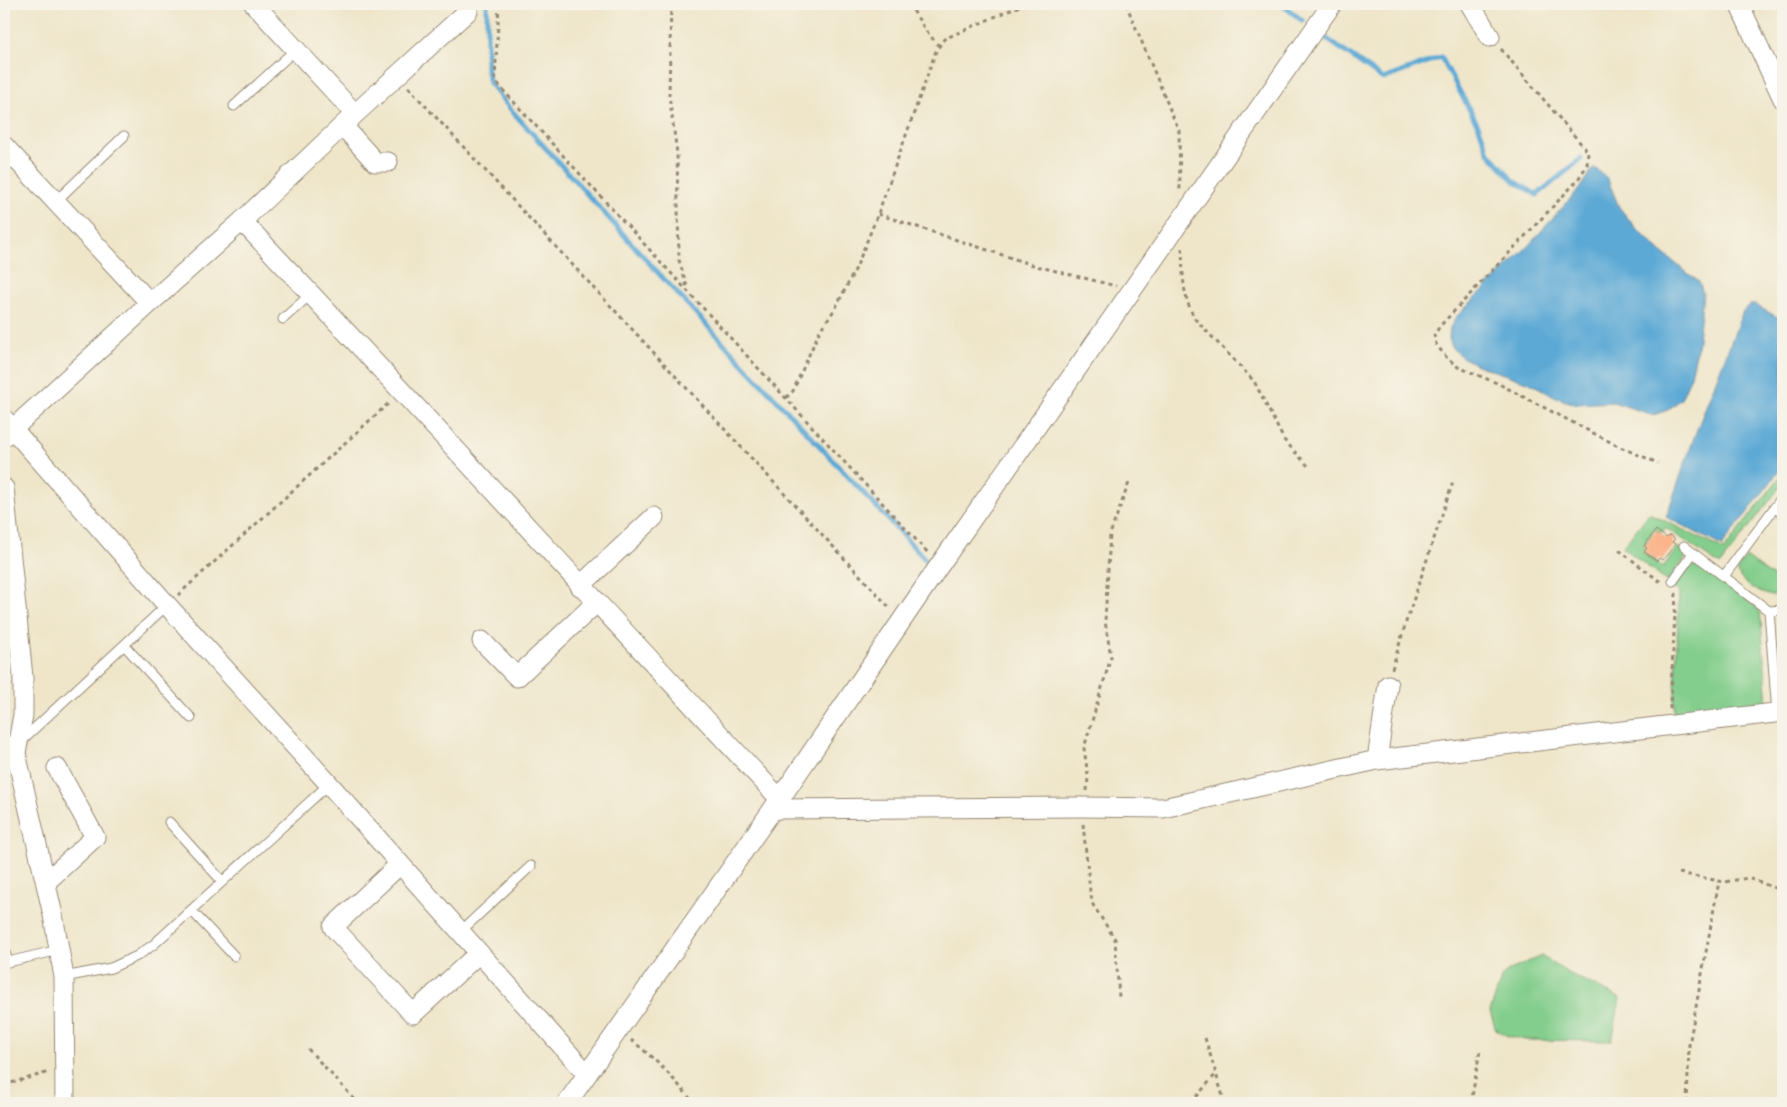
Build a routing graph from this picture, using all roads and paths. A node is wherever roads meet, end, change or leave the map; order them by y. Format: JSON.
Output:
{"nodes":[{"id":1,"x":254,"y":4,"type":"edge"},
{"id":2,"x":468,"y":4,"type":"edge"},
{"id":3,"x":499,"y":4,"type":"edge"},
{"id":4,"x":671,"y":4,"type":"edge"},
{"id":5,"x":909,"y":4,"type":"edge"},
{"id":6,"x":1024,"y":4,"type":"edge"},
{"id":7,"x":1126,"y":4,"type":"edge"},
{"id":8,"x":1332,"y":4,"type":"edge"},
{"id":9,"x":1470,"y":4,"type":"edge"},
{"id":10,"x":1739,"y":4,"type":"edge"},
{"id":11,"x":1490,"y":37,"type":"joint"},
{"id":12,"x":939,"y":46,"type":"junction"},
{"id":13,"x":296,"y":49,"type":"junction"},
{"id":14,"x":397,"y":76,"type":"junction"},
{"id":15,"x":1783,"y":99,"type":"edge"},
{"id":16,"x":234,"y":106,"type":"dead end"},
{"id":17,"x":349,"y":120,"type":"junction"},
{"id":18,"x":124,"y":136,"type":"dead end"},
{"id":19,"x":4,"y":146,"type":"edge"},
{"id":20,"x":388,"y":162,"type":"dead end"},
{"id":21,"x":56,"y":201,"type":"junction"},
{"id":22,"x":878,"y":214,"type":"junction"},
{"id":23,"x":242,"y":221,"type":"junction"},
{"id":24,"x":1179,"y":223,"type":"junction"},
{"id":25,"x":688,"y":290,"type":"junction"},
{"id":26,"x":1131,"y":292,"type":"junction"},
{"id":27,"x":311,"y":294,"type":"junction"},
{"id":28,"x":150,"y":303,"type":"junction"},
{"id":29,"x":283,"y":319,"type":"dead end"},
{"id":30,"x":402,"y":390,"type":"junction"},
{"id":31,"x":786,"y":398,"type":"junction"},
{"id":32,"x":7,"y":428,"type":"edge"},
{"id":33,"x":1658,"y":463,"type":"dead end"},
{"id":34,"x":1309,"y":468,"type":"dead end"},
{"id":35,"x":1130,"y":480,"type":"dead end"},
{"id":36,"x":1453,"y":482,"type":"dead end"},
{"id":37,"x":4,"y":488,"type":"edge"},
{"id":38,"x":1783,"y":496,"type":"edge"},
{"id":39,"x":1775,"y":508,"type":"junction"},
{"id":40,"x":1783,"y":514,"type":"edge"},
{"id":41,"x":654,"y":517,"type":"dead end"},
{"id":42,"x":1684,"y":546,"type":"dead end"},
{"id":43,"x":1619,"y":550,"type":"dead end"},
{"id":44,"x":1693,"y":553,"type":"junction"},
{"id":45,"x":939,"y":566,"type":"junction"},
{"id":46,"x":1724,"y":576,"type":"junction"},
{"id":47,"x":1673,"y":581,"type":"dead end"},
{"id":48,"x":580,"y":586,"type":"junction"},
{"id":49,"x":596,"y":602,"type":"junction"},
{"id":50,"x":167,"y":606,"type":"junction"},
{"id":51,"x":1783,"y":610,"type":"edge"},
{"id":52,"x":1768,"y":611,"type":"junction"},
{"id":53,"x":902,"y":621,"type":"junction"},
{"id":54,"x":482,"y":640,"type":"dead end"},
{"id":55,"x":124,"y":645,"type":"junction"},
{"id":56,"x":1388,"y":685,"type":"joint"},
{"id":57,"x":191,"y":718,"type":"dead end"},
{"id":58,"x":1781,"y":718,"type":"edge"},
{"id":59,"x":1669,"y":726,"type":"junction"},
{"id":60,"x":12,"y":752,"type":"edge"},
{"id":61,"x":1377,"y":760,"type":"junction"},
{"id":62,"x":57,"y":768,"type":"dead end"},
{"id":63,"x":1781,"y":777,"type":"dead end"},
{"id":64,"x":329,"y":784,"type":"junction"},
{"id":65,"x":777,"y":804,"type":"junction"},
{"id":66,"x":1084,"y":807,"type":"junction"},
{"id":67,"x":169,"y":822,"type":"dead end"},
{"id":68,"x":400,"y":864,"type":"junction"},
{"id":69,"x":531,"y":866,"type":"dead end"},
{"id":70,"x":1679,"y":872,"type":"dead end"},
{"id":71,"x":222,"y":881,"type":"junction"},
{"id":72,"x":1719,"y":881,"type":"junction"},
{"id":73,"x":46,"y":882,"type":"junction"},
{"id":74,"x":1783,"y":891,"type":"edge"},
{"id":75,"x":191,"y":910,"type":"junction"},
{"id":76,"x":460,"y":932,"type":"junction"},
{"id":77,"x":4,"y":949,"type":"edge"},
{"id":78,"x":59,"y":950,"type":"junction"},
{"id":79,"x":479,"y":953,"type":"junction"},
{"id":80,"x":234,"y":956,"type":"dead end"},
{"id":81,"x":64,"y":977,"type":"junction"},
{"id":82,"x":1119,"y":998,"type":"dead end"},
{"id":83,"x":618,"y":1030,"type":"junction"},
{"id":84,"x":1205,"y":1038,"type":"dead end"},
{"id":85,"x":308,"y":1049,"type":"dead end"},
{"id":86,"x":1480,"y":1050,"type":"dead end"},
{"id":87,"x":65,"y":1068,"type":"junction"},
{"id":88,"x":587,"y":1074,"type":"junction"},
{"id":89,"x":1216,"y":1074,"type":"junction"},
{"id":90,"x":4,"y":1085,"type":"edge"},
{"id":91,"x":65,"y":1103,"type":"edge"},
{"id":92,"x":358,"y":1103,"type":"edge"},
{"id":93,"x":567,"y":1103,"type":"edge"},
{"id":94,"x":694,"y":1103,"type":"edge"},
{"id":95,"x":1191,"y":1103,"type":"edge"},
{"id":96,"x":1225,"y":1103,"type":"edge"},
{"id":97,"x":1471,"y":1103,"type":"edge"},
{"id":98,"x":1687,"y":1103,"type":"edge"}],
"edges":[{"from":1,"to":13,"type":"street"},
{"from":2,"to":14,"type":"street"},
{"from":3,"to":25,"type":"path"},
{"from":4,"to":25,"type":"path"},
{"from":5,"to":12,"type":"path"},
{"from":6,"to":12,"type":"path"},
{"from":7,"to":24,"type":"path"},
{"from":8,"to":24,"type":"street"},
{"from":9,"to":11,"type":"street"},
{"from":10,"to":15,"type":"street"},
{"from":11,"to":33,"type":"path"},
{"from":12,"to":22,"type":"path"},
{"from":13,"to":16,"type":"lane"},
{"from":13,"to":17,"type":"street"},
{"from":14,"to":17,"type":"street"},
{"from":14,"to":53,"type":"path"},
{"from":17,"to":20,"type":"street"},
{"from":17,"to":23,"type":"street"},
{"from":18,"to":21,"type":"lane"},
{"from":19,"to":21,"type":"street"},
{"from":21,"to":28,"type":"street"},
{"from":22,"to":26,"type":"path"},
{"from":22,"to":31,"type":"path"},
{"from":23,"to":27,"type":"street"},
{"from":23,"to":28,"type":"street"},
{"from":24,"to":26,"type":"street"},
{"from":24,"to":34,"type":"path"},
{"from":25,"to":31,"type":"path"},
{"from":26,"to":45,"type":"street"},
{"from":27,"to":29,"type":"lane"},
{"from":27,"to":30,"type":"street"},
{"from":28,"to":32,"type":"street"},
{"from":30,"to":48,"type":"street"},
{"from":30,"to":50,"type":"path"},
{"from":31,"to":45,"type":"path"},
{"from":32,"to":50,"type":"street"},
{"from":35,"to":66,"type":"path"},
{"from":36,"to":56,"type":"path"},
{"from":37,"to":60,"type":"street"},
{"from":38,"to":39,"type":"lane"},
{"from":39,"to":40,"type":"lane"},
{"from":39,"to":46,"type":"lane"},
{"from":41,"to":48,"type":"street"},
{"from":42,"to":44,"type":"lane"},
{"from":43,"to":59,"type":"path"},
{"from":44,"to":46,"type":"lane"},
{"from":44,"to":47,"type":"lane"},
{"from":45,"to":53,"type":"street"},
{"from":46,"to":52,"type":"lane"},
{"from":48,"to":49,"type":"street"},
{"from":49,"to":54,"type":"street"},
{"from":49,"to":65,"type":"street"},
{"from":50,"to":55,"type":"lane"},
{"from":50,"to":64,"type":"street"},
{"from":51,"to":52,"type":"lane"},
{"from":52,"to":58,"type":"lane"},
{"from":53,"to":65,"type":"street"},
{"from":55,"to":57,"type":"lane"},
{"from":55,"to":60,"type":"lane"},
{"from":56,"to":61,"type":"street"},
{"from":58,"to":59,"type":"street"},
{"from":58,"to":63,"type":"path"},
{"from":59,"to":61,"type":"street"},
{"from":60,"to":73,"type":"street"},
{"from":61,"to":66,"type":"street"},
{"from":62,"to":73,"type":"street"},
{"from":64,"to":68,"type":"street"},
{"from":64,"to":71,"type":"lane"},
{"from":65,"to":66,"type":"street"},
{"from":65,"to":83,"type":"street"},
{"from":66,"to":82,"type":"path"},
{"from":67,"to":71,"type":"lane"},
{"from":68,"to":76,"type":"street"},
{"from":68,"to":79,"type":"street"},
{"from":69,"to":76,"type":"lane"},
{"from":70,"to":72,"type":"path"},
{"from":71,"to":75,"type":"lane"},
{"from":72,"to":74,"type":"path"},
{"from":72,"to":98,"type":"path"},
{"from":73,"to":78,"type":"street"},
{"from":75,"to":80,"type":"lane"},
{"from":75,"to":81,"type":"lane"},
{"from":76,"to":79,"type":"street"},
{"from":77,"to":78,"type":"lane"},
{"from":78,"to":81,"type":"street"},
{"from":79,"to":88,"type":"street"},
{"from":81,"to":87,"type":"street"},
{"from":83,"to":88,"type":"street"},
{"from":83,"to":94,"type":"path"},
{"from":84,"to":89,"type":"path"},
{"from":85,"to":92,"type":"path"},
{"from":86,"to":97,"type":"path"},
{"from":87,"to":90,"type":"path"},
{"from":87,"to":91,"type":"street"},
{"from":88,"to":93,"type":"street"},
{"from":89,"to":95,"type":"path"},
{"from":89,"to":96,"type":"path"}]}
